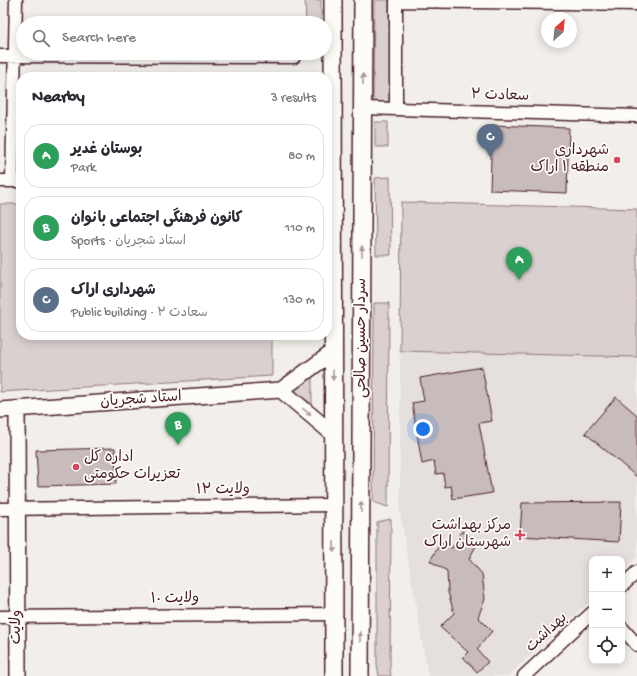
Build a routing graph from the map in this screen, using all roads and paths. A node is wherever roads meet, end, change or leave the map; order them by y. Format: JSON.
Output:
{"nodes":[{"id":1,"x":16,"y":0,"type":"edge"},
{"id":2,"x":332,"y":0,"type":"edge"},
{"id":3,"x":363,"y":0,"type":"edge"},
{"id":4,"x":396,"y":1,"type":"edge"},
{"id":5,"x":637,"y":4,"type":"edge"},
{"id":6,"x":0,"y":56,"type":"edge"},
{"id":7,"x":15,"y":56,"type":"junction"},
{"id":8,"x":363,"y":108,"type":"junction"},
{"id":9,"x":396,"y":109,"type":"junction"},
{"id":10,"x":637,"y":116,"type":"edge"},
{"id":11,"x":16,"y":118,"type":"edge"},
{"id":12,"x":0,"y":181,"type":"edge"},
{"id":13,"x":16,"y":181,"type":"edge"},
{"id":14,"x":333,"y":352,"type":"junction"},
{"id":15,"x":281,"y":390,"type":"junction"},
{"id":16,"x":17,"y":409,"type":"junction"},
{"id":17,"x":0,"y":410,"type":"edge"},
{"id":18,"x":333,"y":434,"type":"junction"},
{"id":19,"x":334,"y":505,"type":"junction"},
{"id":20,"x":0,"y":509,"type":"edge"},
{"id":21,"x":17,"y":510,"type":"junction"},
{"id":22,"x":637,"y":572,"type":"edge"},
{"id":23,"x":625,"y":583,"type":"edge"},
{"id":24,"x":334,"y":614,"type":"junction"},
{"id":25,"x":589,"y":616,"type":"edge"},
{"id":26,"x":0,"y":617,"type":"edge"},
{"id":27,"x":17,"y":617,"type":"junction"},
{"id":28,"x":625,"y":631,"type":"edge"},
{"id":29,"x":637,"y":644,"type":"edge"},
{"id":30,"x":18,"y":676,"type":"edge"},
{"id":31,"x":334,"y":676,"type":"edge"},
{"id":32,"x":360,"y":676,"type":"edge"},
{"id":33,"x":524,"y":676,"type":"edge"}],
"edges":[{"from":1,"to":7,"type":"street"},
{"from":2,"to":14,"type":"main road","name":"سردار حسین صالحی"},
{"from":8,"to":3,"type":"main road","name":"سردار حسین صالحی","one_way":true},
{"from":4,"to":5,"type":"street"},
{"from":4,"to":9,"type":"street"},
{"from":6,"to":7,"type":"street"},
{"from":7,"to":11,"type":"street"},
{"from":8,"to":9,"type":"street","name":"سعادت ۲"},
{"from":32,"to":8,"type":"main road","name":"سردار حسین صالحی","one_way":true},
{"from":9,"to":10,"type":"street","name":"سعادت ۲"},
{"from":12,"to":13,"type":"street"},
{"from":14,"to":15,"type":"street"},
{"from":14,"to":18,"type":"main road","name":"سردار حسین صالحی","one_way":true},
{"from":15,"to":16,"type":"street","name":"استاد شجریان"},
{"from":15,"to":18,"type":"street","one_way":true},
{"from":16,"to":17,"type":"street","name":"استاد شجریان"},
{"from":16,"to":21,"type":"street","name":"ولایت"},
{"from":18,"to":19,"type":"main road","name":"سردار حسین صالحی"},
{"from":19,"to":21,"type":"street","name":"ولایت ۱۲"},
{"from":19,"to":24,"type":"main road","name":"سردار حسین صالحی","one_way":true},
{"from":20,"to":21,"type":"street","name":"ولایت ۱۲"},
{"from":21,"to":27,"type":"street","name":"ولایت"},
{"from":22,"to":23,"type":"street"},
{"from":24,"to":27,"type":"street","name":"ولایت ۱۰"},
{"from":24,"to":31,"type":"main road","name":"سردار حسین صالحی"},
{"from":25,"to":33,"type":"street","name":"بهداشت"},
{"from":26,"to":27,"type":"street","name":"ولایت ۱۰"},
{"from":27,"to":30,"type":"street","name":"ولایت"},
{"from":28,"to":29,"type":"street"}]}
